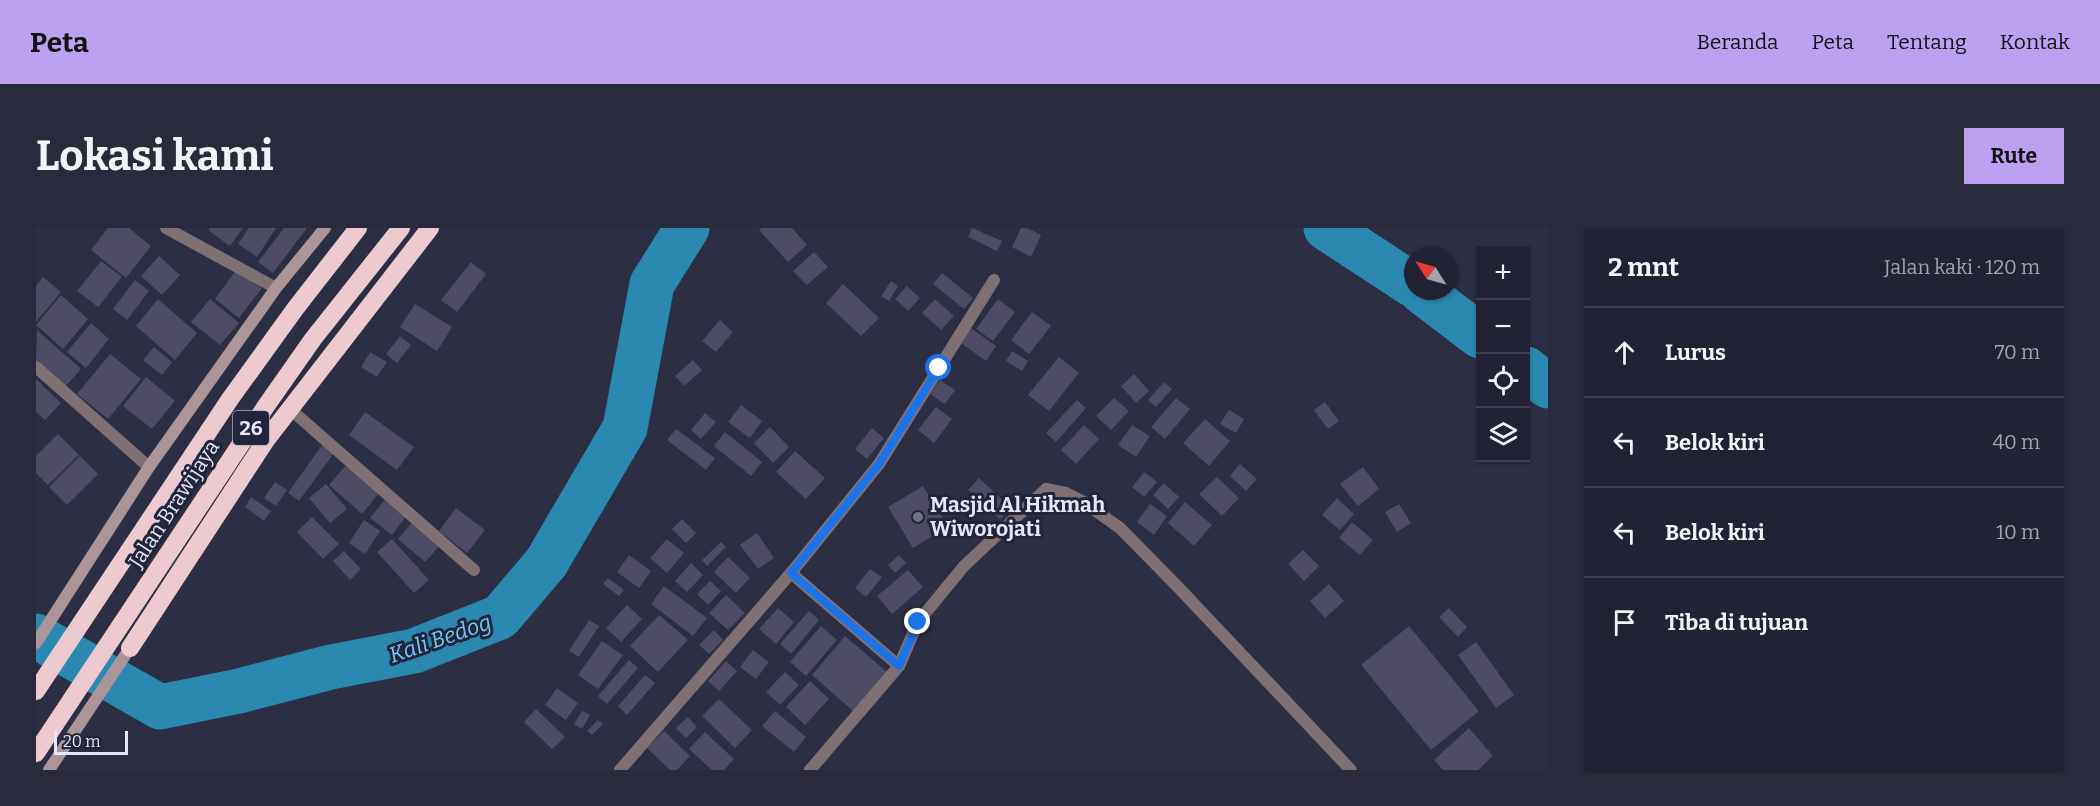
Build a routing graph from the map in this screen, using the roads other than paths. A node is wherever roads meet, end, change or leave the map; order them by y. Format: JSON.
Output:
{"nodes":[{"id":1,"x":166,"y":228,"type":"edge"},
{"id":2,"x":325,"y":228,"type":"edge"},
{"id":3,"x":358,"y":228,"type":"edge"},
{"id":4,"x":401,"y":228,"type":"edge"},
{"id":5,"x":430,"y":228,"type":"edge"},
{"id":6,"x":994,"y":280,"type":"dead end"},
{"id":7,"x":276,"y":288,"type":"junction"},
{"id":8,"x":36,"y":367,"type":"edge"},
{"id":9,"x":290,"y":410,"type":"junction"},
{"id":10,"x":149,"y":467,"type":"junction"},
{"id":11,"x":474,"y":570,"type":"dead end"},
{"id":12,"x":791,"y":573,"type":"junction"},
{"id":13,"x":36,"y":643,"type":"edge"},
{"id":14,"x":130,"y":648,"type":"joint"},
{"id":15,"x":899,"y":666,"type":"junction"},
{"id":16,"x":36,"y":691,"type":"edge"},
{"id":17,"x":36,"y":753,"type":"edge"},
{"id":18,"x":49,"y":770,"type":"edge"},
{"id":19,"x":620,"y":770,"type":"edge"},
{"id":20,"x":810,"y":770,"type":"edge"},
{"id":21,"x":1351,"y":770,"type":"edge"}],
"edges":[{"from":1,"to":7,"type":"street"},
{"from":2,"to":7,"type":"street"},
{"from":3,"to":16,"type":"highway","name":"Jalan Brawijaya","number":"26"},
{"from":4,"to":17,"type":"highway","name":"Jalan Brawijaya","number":"26"},
{"from":5,"to":9,"type":"highway"},
{"from":6,"to":12,"type":"street"},
{"from":7,"to":10,"type":"street"},
{"from":8,"to":10,"type":"street"},
{"from":9,"to":11,"type":"street"},
{"from":9,"to":14,"type":"highway"},
{"from":10,"to":13,"type":"street"},
{"from":12,"to":15,"type":"street"},
{"from":12,"to":19,"type":"street"},
{"from":14,"to":18,"type":"street"},
{"from":15,"to":20,"type":"street"},
{"from":15,"to":21,"type":"street"}]}
